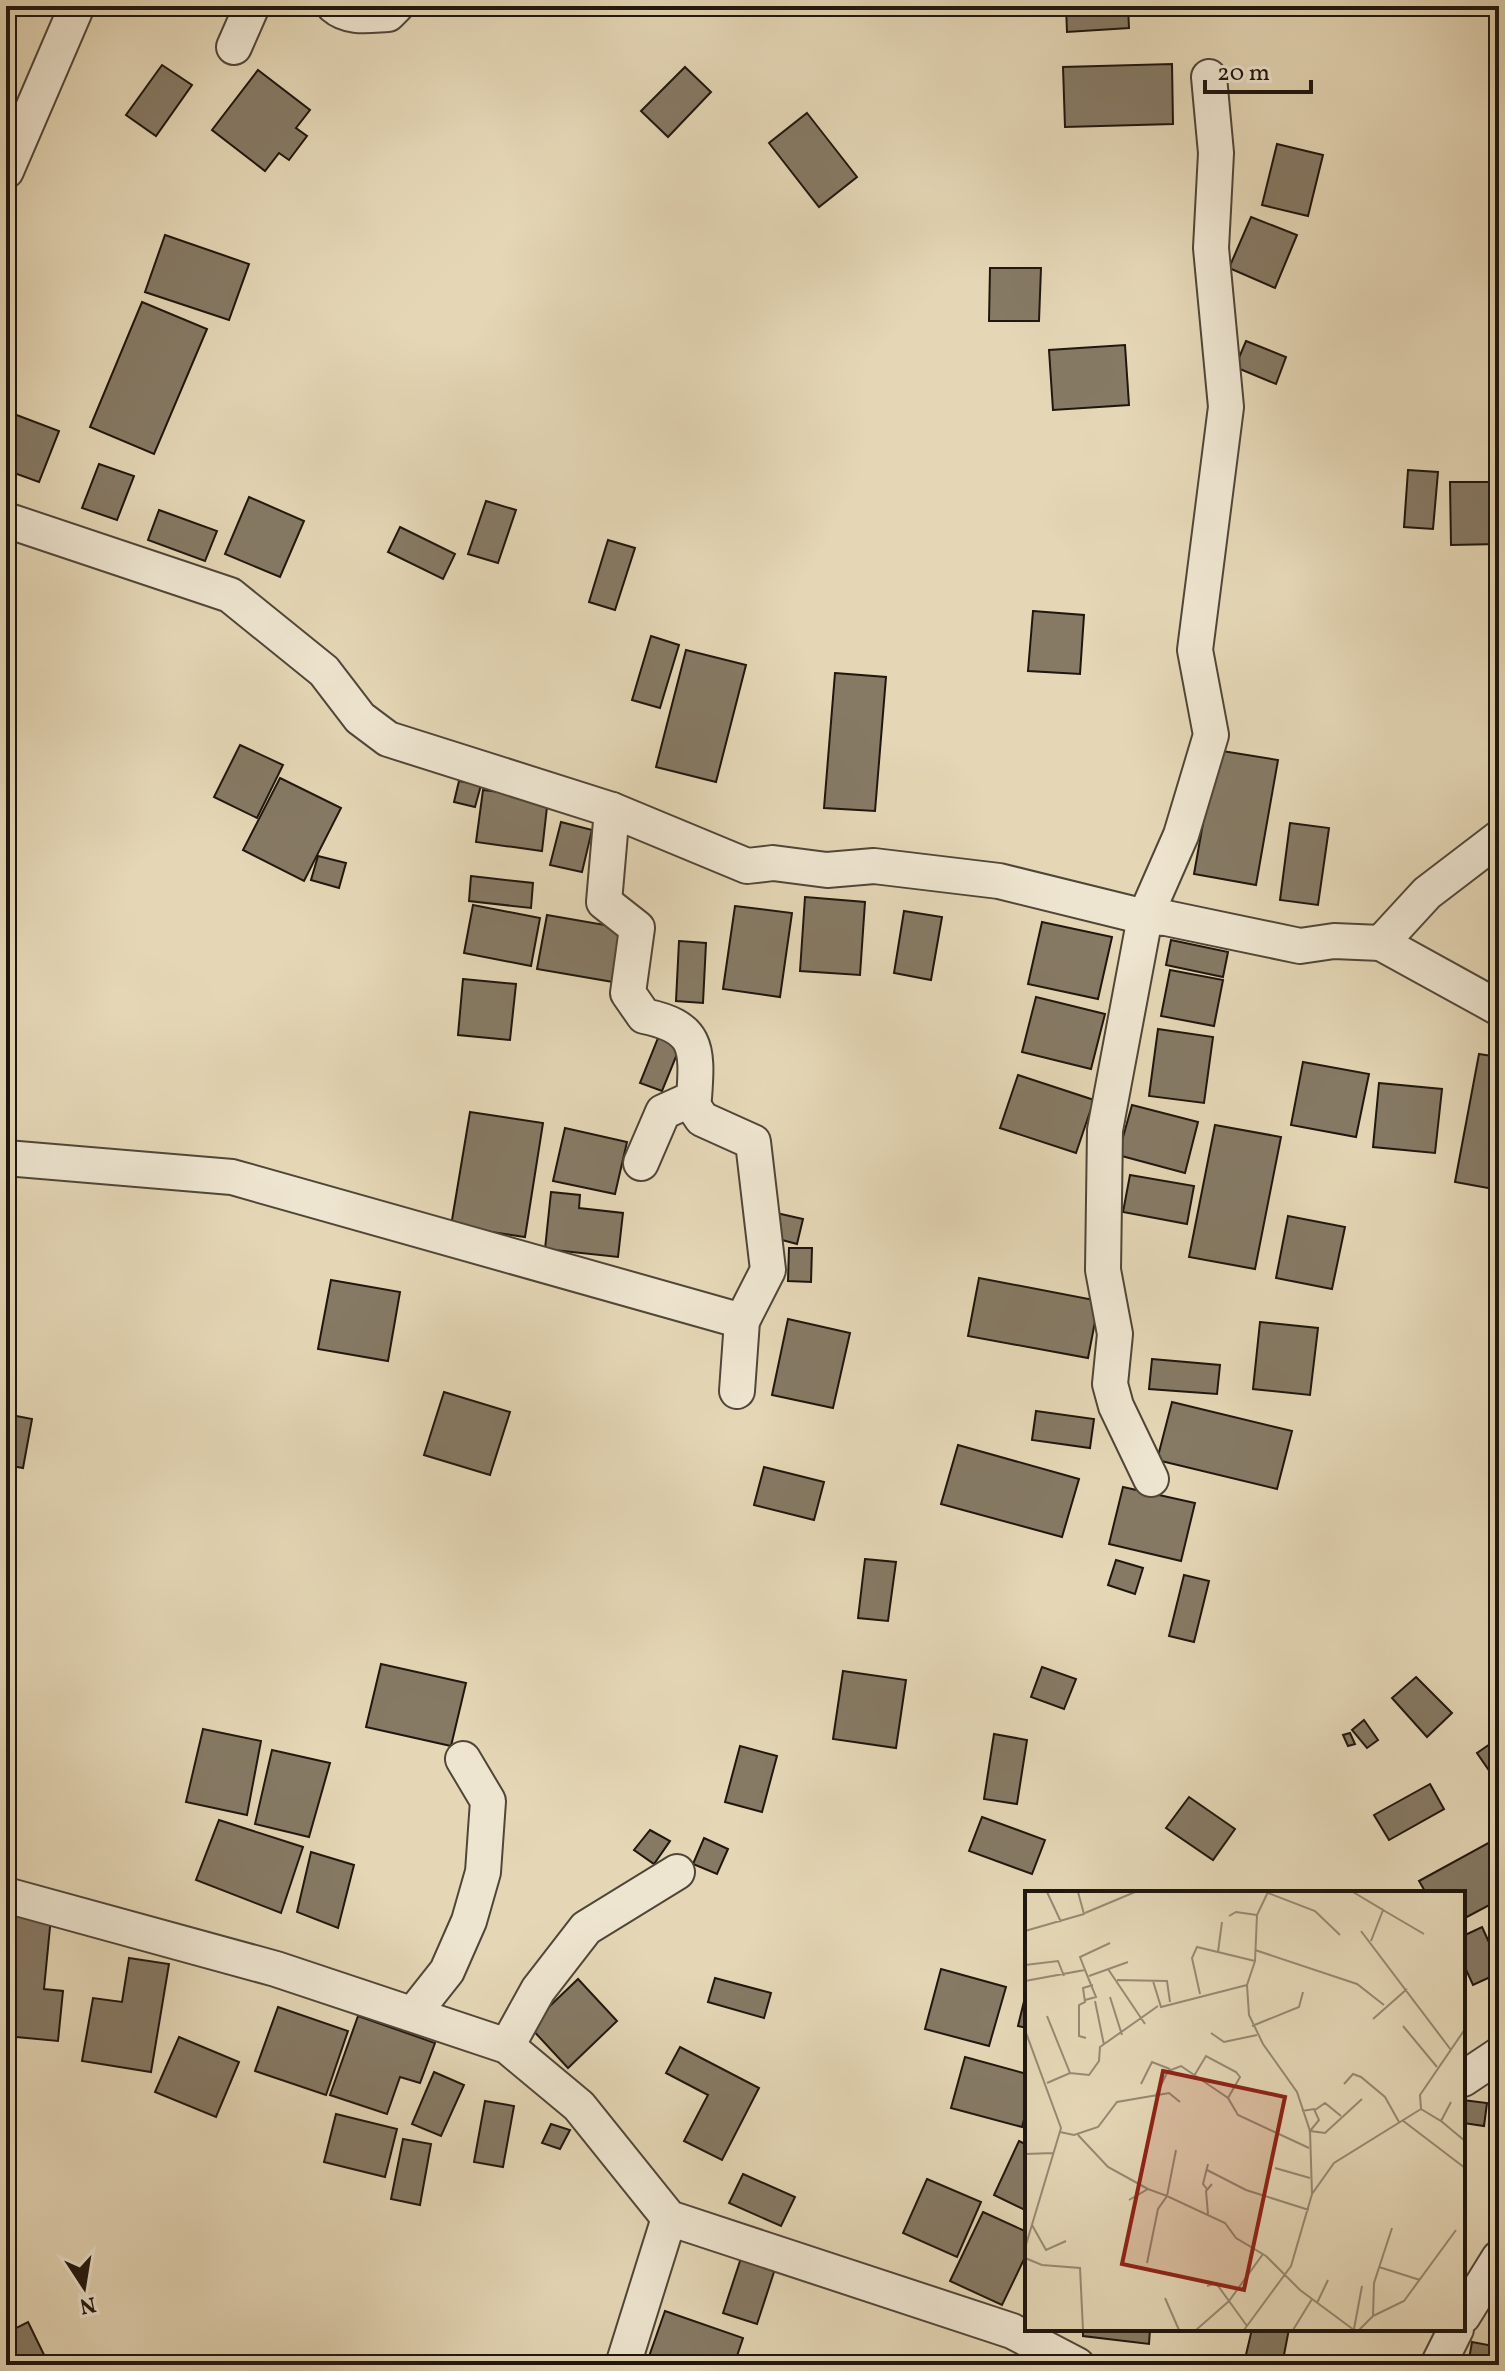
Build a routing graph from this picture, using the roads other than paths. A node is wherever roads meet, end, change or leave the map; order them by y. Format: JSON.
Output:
{"nodes":[{"id":1,"x":77,"y":6,"type":"edge"},
{"id":2,"x":252,"y":6,"type":"edge"},
{"id":3,"x":334,"y":6,"type":"edge"},
{"id":4,"x":396,"y":6,"type":"edge"},
{"id":5,"x":234,"y":47,"type":"dead end"},
{"id":6,"x":1209,"y":77,"type":"dead end"},
{"id":7,"x":6,"y":171,"type":"edge"},
{"id":8,"x":6,"y":520,"type":"edge"},
{"id":9,"x":612,"y":810,"type":"junction"},
{"id":10,"x":1499,"y":838,"type":"edge"},
{"id":11,"x":1145,"y":917,"type":"junction"},
{"id":12,"x":1381,"y":943,"type":"junction"},
{"id":13,"x":1499,"y":1008,"type":"edge"},
{"id":14,"x":690,"y":1101,"type":"junction"},
{"id":15,"x":6,"y":1158,"type":"edge"},
{"id":16,"x":641,"y":1163,"type":"dead end"},
{"id":17,"x":742,"y":1321,"type":"junction"},
{"id":18,"x":737,"y":1391,"type":"dead end"},
{"id":19,"x":1151,"y":1479,"type":"dead end"},
{"id":20,"x":463,"y":1759,"type":"dead end"},
{"id":21,"x":677,"y":1872,"type":"dead end"},
{"id":22,"x":6,"y":1895,"type":"edge"},
{"id":23,"x":413,"y":2014,"type":"junction"},
{"id":24,"x":507,"y":2046,"type":"junction"},
{"id":25,"x":1499,"y":2055,"type":"edge"},
{"id":26,"x":1465,"y":2078,"type":"edge"},
{"id":27,"x":669,"y":2218,"type":"junction"},
{"id":28,"x":1499,"y":2258,"type":"edge"},
{"id":29,"x":1465,"y":2313,"type":"edge"},
{"id":30,"x":1455,"y":2331,"type":"edge"},
{"id":31,"x":623,"y":2365,"type":"edge"},
{"id":32,"x":1077,"y":2365,"type":"edge"},
{"id":33,"x":1438,"y":2365,"type":"edge"}],
"edges":[{"from":1,"to":7,"type":"street"},
{"from":2,"to":5,"type":"street"},
{"from":3,"to":4,"type":"street"},
{"from":6,"to":11,"type":"street"},
{"from":8,"to":9,"type":"street"},
{"from":9,"to":11,"type":"street"},
{"from":9,"to":14,"type":"street"},
{"from":10,"to":12,"type":"street"},
{"from":11,"to":12,"type":"street"},
{"from":11,"to":19,"type":"street"},
{"from":12,"to":13,"type":"street"},
{"from":14,"to":16,"type":"street"},
{"from":14,"to":17,"type":"street"},
{"from":15,"to":17,"type":"street"},
{"from":17,"to":18,"type":"street"},
{"from":20,"to":23,"type":"street"},
{"from":21,"to":24,"type":"street"},
{"from":22,"to":23,"type":"street"},
{"from":23,"to":24,"type":"street"},
{"from":24,"to":27,"type":"street"},
{"from":25,"to":26,"type":"street"},
{"from":27,"to":31,"type":"street"},
{"from":27,"to":32,"type":"street"},
{"from":28,"to":29,"type":"street"},
{"from":30,"to":33,"type":"street"}]}
